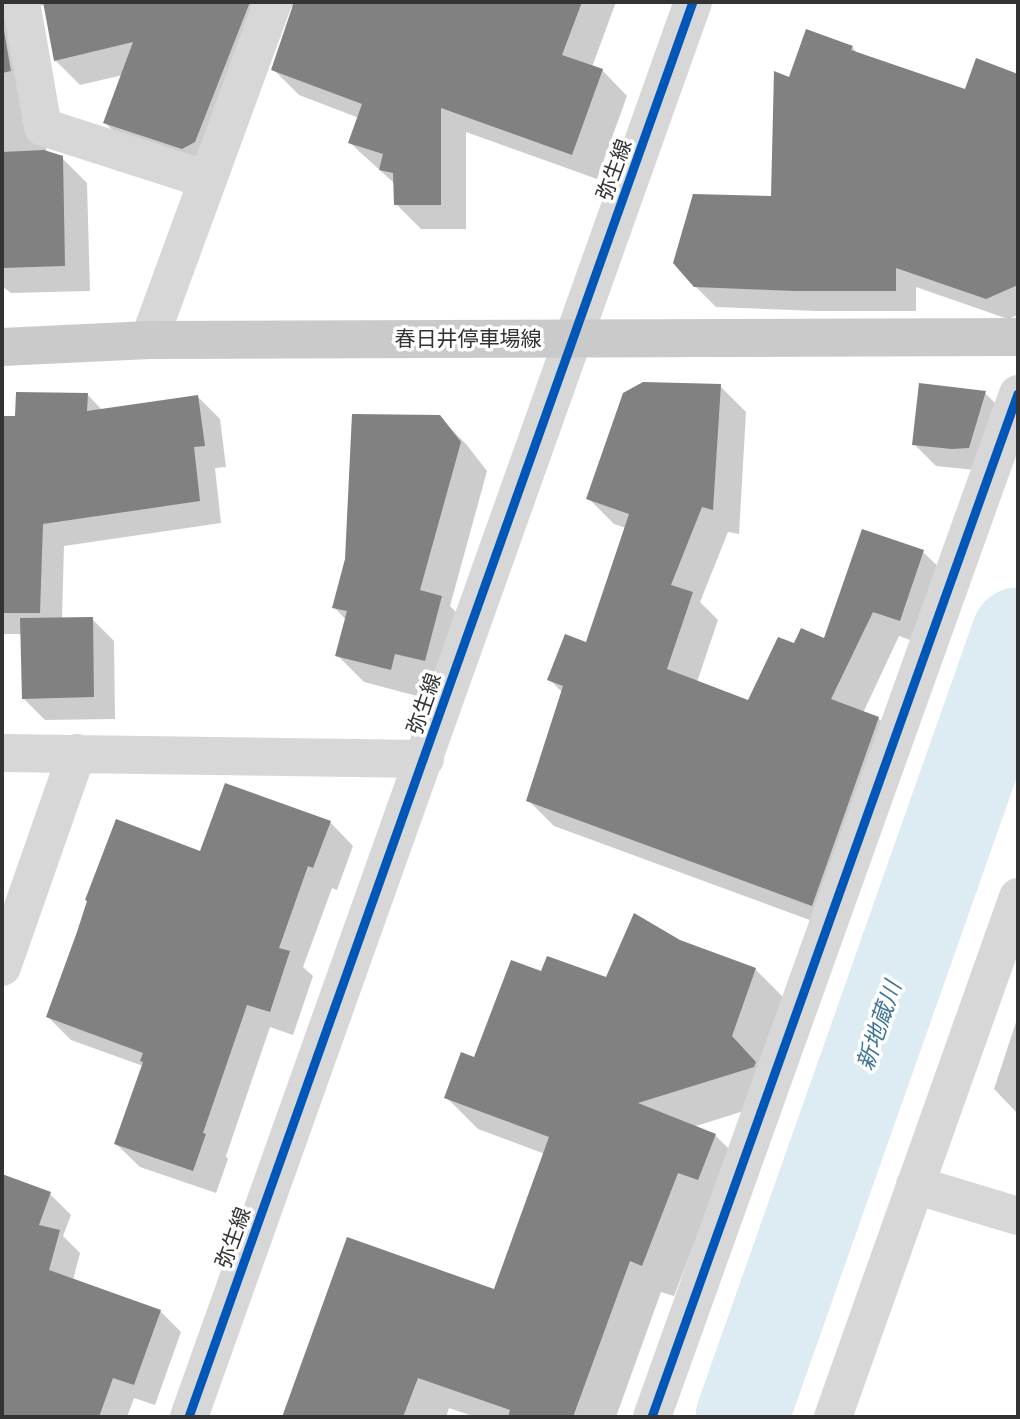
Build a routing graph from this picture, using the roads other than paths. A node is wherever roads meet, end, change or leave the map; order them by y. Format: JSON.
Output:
{"nodes":[{"id":1,"x":21,"y":2,"type":"edge"},
{"id":2,"x":273,"y":2,"type":"edge"},
{"id":3,"x":693,"y":2,"type":"edge"},
{"id":4,"x":208,"y":180,"type":"junction"},
{"id":5,"x":1018,"y":337,"type":"edge"},
{"id":6,"x":149,"y":340,"type":"junction"},
{"id":7,"x":574,"y":340,"type":"junction"},
{"id":8,"x":2,"y":348,"type":"edge"},
{"id":9,"x":1018,"y":394,"type":"edge"},
{"id":10,"x":2,"y":753,"type":"edge"},
{"id":11,"x":77,"y":753,"type":"junction"},
{"id":12,"x":425,"y":759,"type":"junction"},
{"id":13,"x":1018,"y":897,"type":"edge"},
{"id":14,"x":2,"y":967,"type":"edge"},
{"id":15,"x":915,"y":1185,"type":"junction"},
{"id":16,"x":1018,"y":1216,"type":"edge"},
{"id":17,"x":189,"y":1417,"type":"edge"},
{"id":18,"x":652,"y":1417,"type":"edge"},
{"id":19,"x":833,"y":1417,"type":"edge"}],
"edges":[{"from":1,"to":4,"type":"street"},
{"from":2,"to":4,"type":"street"},
{"from":3,"to":7,"type":"street","name":"弥生線"},
{"from":4,"to":6,"type":"street"},
{"from":5,"to":7,"type":"main road","name":"春日井停車場線"},
{"from":6,"to":7,"type":"main road","name":"春日井停車場線"},
{"from":6,"to":8,"type":"main road","name":"春日井停車場線"},
{"from":7,"to":12,"type":"street","name":"弥生線"},
{"from":9,"to":18,"type":"street"},
{"from":10,"to":11,"type":"street"},
{"from":11,"to":12,"type":"street"},
{"from":11,"to":14,"type":"street"},
{"from":12,"to":17,"type":"street","name":"弥生線"},
{"from":13,"to":15,"type":"street"},
{"from":15,"to":16,"type":"street"},
{"from":15,"to":19,"type":"street"}]}
